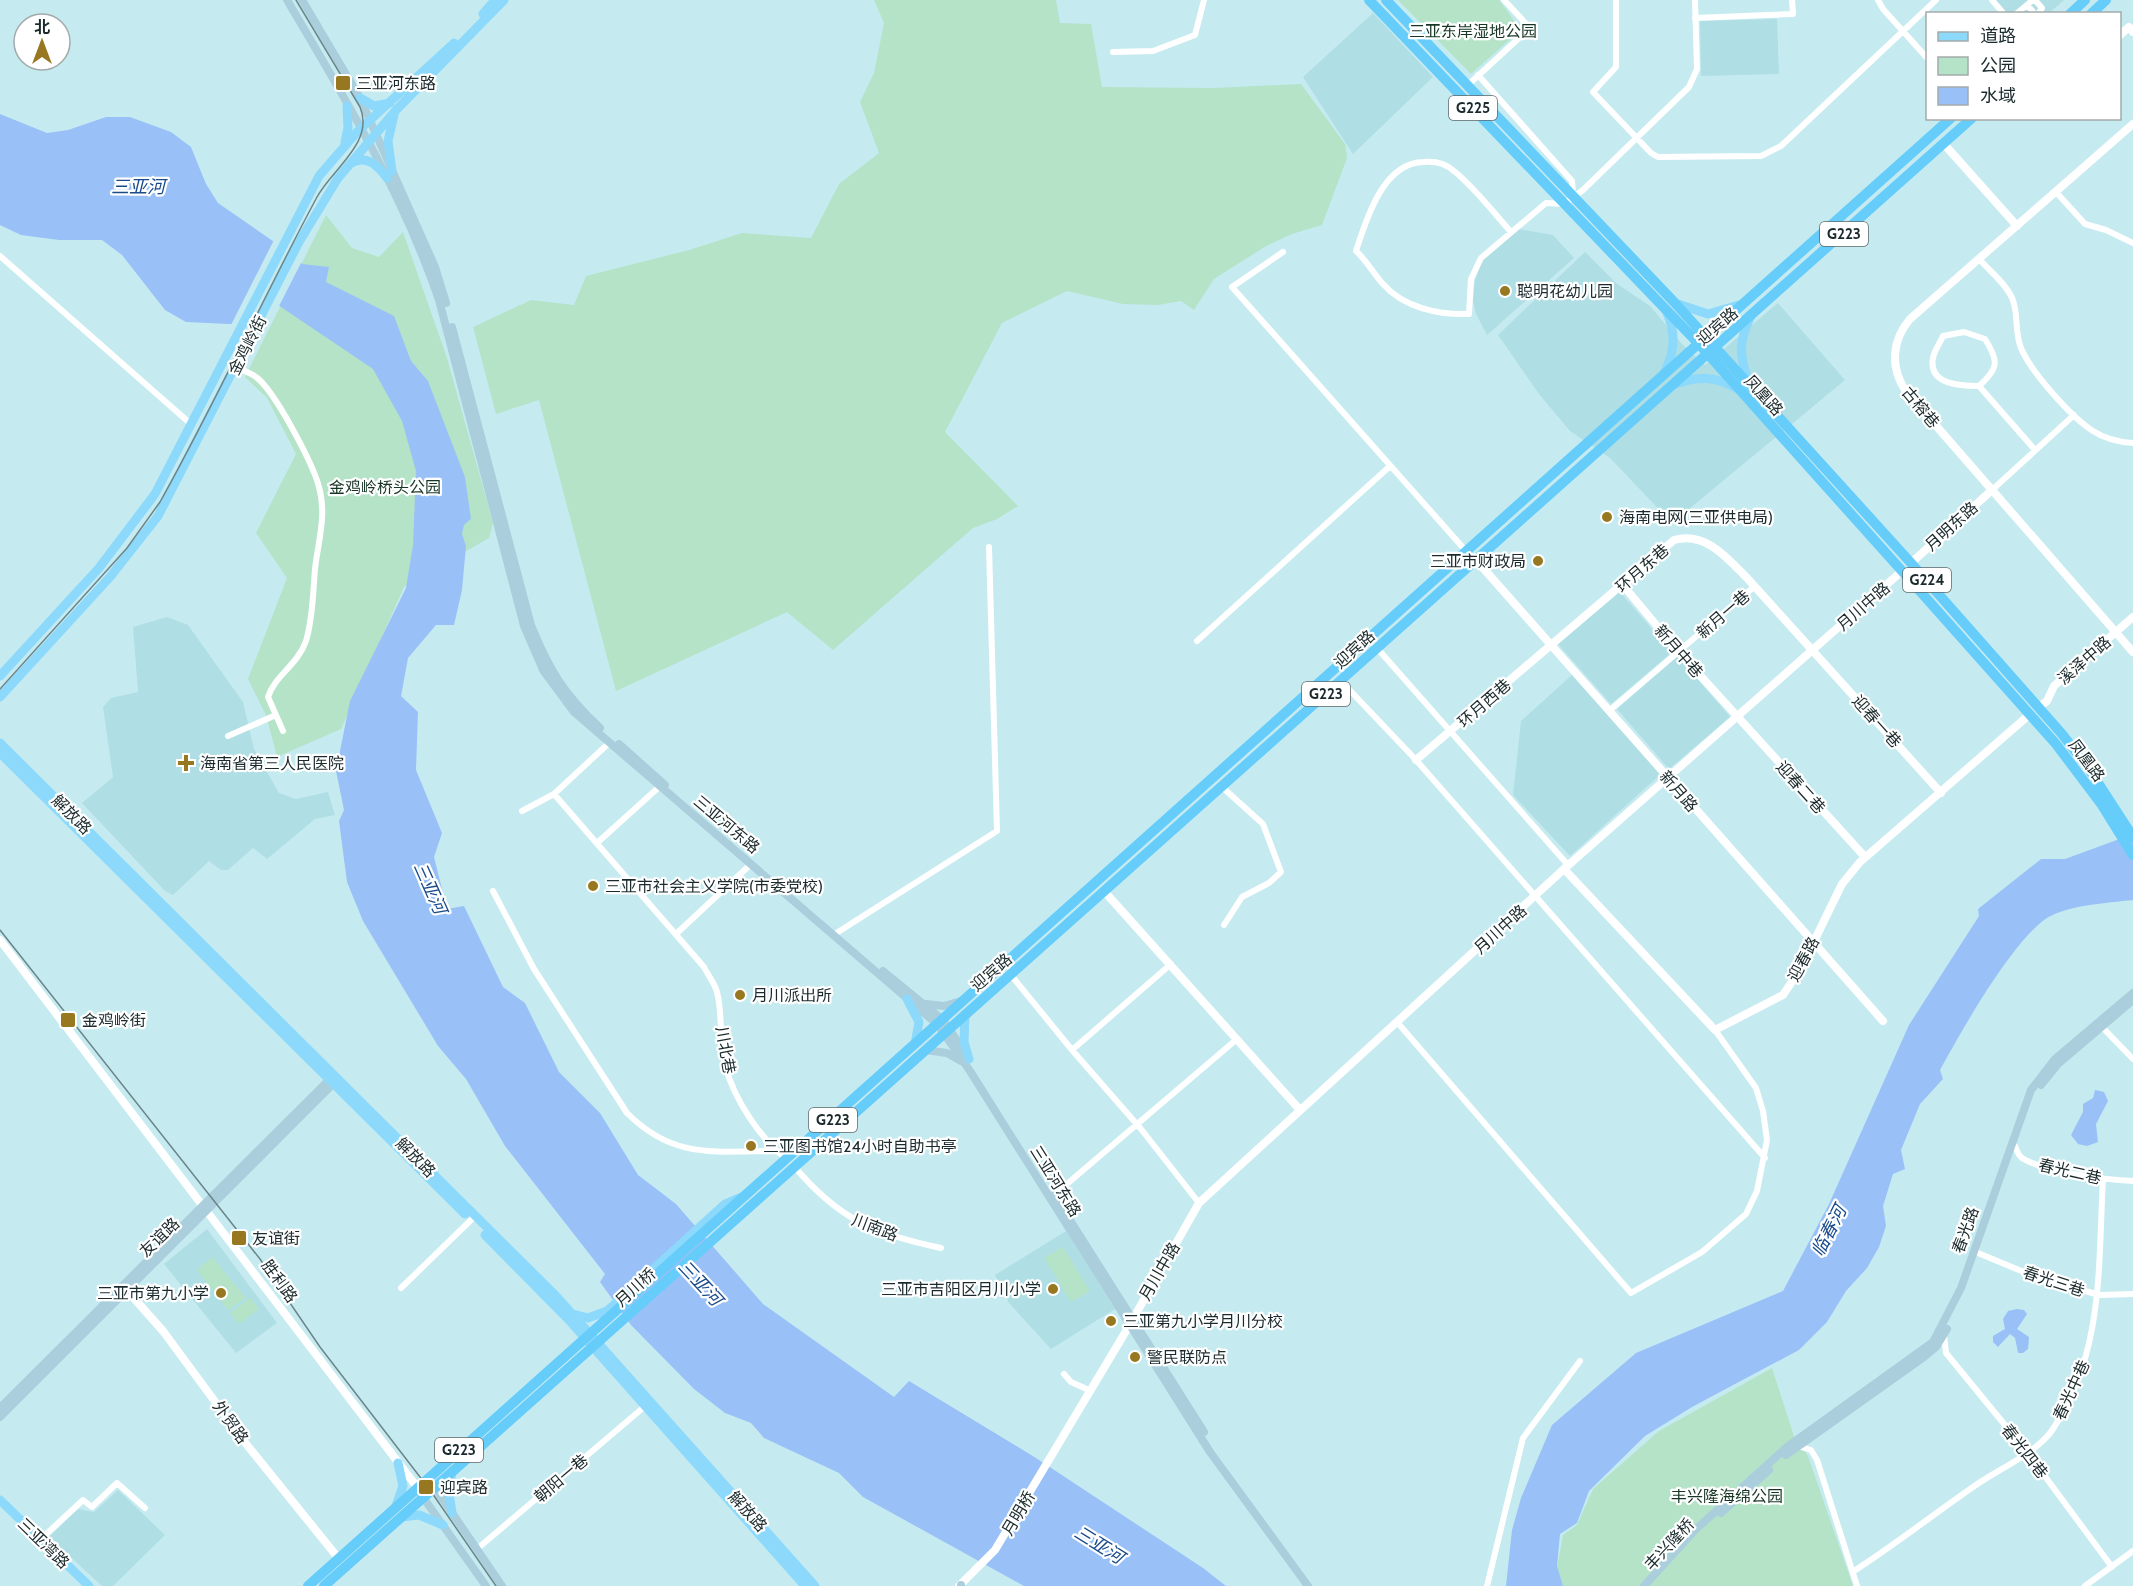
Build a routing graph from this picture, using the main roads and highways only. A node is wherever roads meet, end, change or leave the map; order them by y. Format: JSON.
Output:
{"nodes":[{"id":1,"x":287,"y":0,"type":"edge"},
{"id":2,"x":302,"y":0,"type":"edge"},
{"id":3,"x":495,"y":0,"type":"edge"},
{"id":4,"x":504,"y":0,"type":"edge"},
{"id":5,"x":1369,"y":0,"type":"edge"},
{"id":6,"x":1386,"y":0,"type":"edge"},
{"id":7,"x":2085,"y":0,"type":"edge"},
{"id":8,"x":2106,"y":0,"type":"edge"},
{"id":9,"x":2072,"y":12,"type":"edge"},
{"id":10,"x":2094,"y":12,"type":"edge"},
{"id":11,"x":360,"y":98,"type":"junction"},
{"id":12,"x":394,"y":105,"type":"junction"},
{"id":13,"x":346,"y":106,"type":"junction"},
{"id":14,"x":370,"y":120,"type":"junction"},
{"id":15,"x":1950,"y":120,"type":"edge"},
{"id":16,"x":1952,"y":120,"type":"edge"},
{"id":17,"x":1962,"y":120,"type":"edge"},
{"id":18,"x":1969,"y":120,"type":"edge"},
{"id":19,"x":361,"y":129,"type":"junction"},
{"id":20,"x":1957,"y":131,"type":"junction"},
{"id":21,"x":375,"y":132,"type":"junction"},
{"id":22,"x":368,"y":141,"type":"junction"},
{"id":23,"x":344,"y":145,"type":"junction"},
{"id":24,"x":346,"y":167,"type":"junction"},
{"id":25,"x":389,"y":175,"type":"junction"},
{"id":26,"x":1744,"y":303,"type":"junction"},
{"id":27,"x":1670,"y":307,"type":"junction"},
{"id":28,"x":1752,"y":315,"type":"junction"},
{"id":29,"x":1701,"y":340,"type":"junction"},
{"id":30,"x":1711,"y":351,"type":"junction"},
{"id":31,"x":1664,"y":373,"type":"junction"},
{"id":32,"x":1673,"y":385,"type":"junction"},
{"id":33,"x":1751,"y":388,"type":"junction"},
{"id":34,"x":1739,"y":389,"type":"junction"},
{"id":35,"x":0,"y":676,"type":"edge"},
{"id":36,"x":0,"y":697,"type":"edge"},
{"id":37,"x":0,"y":743,"type":"edge"},
{"id":38,"x":0,"y":753,"type":"edge"},
{"id":39,"x":2120,"y":827,"type":"junction"},
{"id":40,"x":2133,"y":837,"type":"edge"},
{"id":41,"x":2133,"y":855,"type":"edge"},
{"id":42,"x":2133,"y":993,"type":"edge"},
{"id":43,"x":969,"y":997,"type":"junction"},
{"id":44,"x":908,"y":999,"type":"junction"},
{"id":45,"x":2133,"y":1000,"type":"edge"},
{"id":46,"x":922,"y":1003,"type":"junction"},
{"id":47,"x":964,"y":1014,"type":"junction"},
{"id":48,"x":944,"y":1027,"type":"junction"},
{"id":49,"x":920,"y":1048,"type":"junction"},
{"id":50,"x":967,"y":1062,"type":"junction"},
{"id":51,"x":333,"y":1079,"type":"junction"},
{"id":52,"x":790,"y":1163,"type":"junction"},
{"id":53,"x":722,"y":1218,"type":"junction"},
{"id":54,"x":125,"y":1287,"type":"junction"},
{"id":55,"x":573,"y":1314,"type":"junction"},
{"id":56,"x":612,"y":1317,"type":"junction"},
{"id":57,"x":590,"y":1340,"type":"junction"},
{"id":58,"x":0,"y":1408,"type":"edge"},
{"id":59,"x":0,"y":1417,"type":"edge"},
{"id":60,"x":1792,"y":1448,"type":"junction"},
{"id":61,"x":398,"y":1463,"type":"road end"},
{"id":62,"x":452,"y":1471,"type":"junction"},
{"id":63,"x":431,"y":1482,"type":"junction"},
{"id":64,"x":420,"y":1492,"type":"junction"},
{"id":65,"x":0,"y":1500,"type":"edge"},
{"id":66,"x":396,"y":1506,"type":"junction"},
{"id":67,"x":0,"y":1507,"type":"edge"},
{"id":68,"x":452,"y":1513,"type":"junction"},
{"id":69,"x":401,"y":1517,"type":"junction"},
{"id":70,"x":1713,"y":1517,"type":"junction"},
{"id":71,"x":443,"y":1525,"type":"junction"},
{"id":72,"x":81,"y":1586,"type":"edge"},
{"id":73,"x":89,"y":1586,"type":"edge"},
{"id":74,"x":308,"y":1586,"type":"edge"},
{"id":75,"x":324,"y":1586,"type":"edge"},
{"id":76,"x":486,"y":1586,"type":"edge"},
{"id":77,"x":502,"y":1586,"type":"edge"},
{"id":78,"x":805,"y":1586,"type":"edge"},
{"id":79,"x":815,"y":1586,"type":"edge"},
{"id":80,"x":1308,"y":1586,"type":"edge"},
{"id":81,"x":1315,"y":1586,"type":"edge"},
{"id":82,"x":1644,"y":1586,"type":"edge"},
{"id":83,"x":1651,"y":1586,"type":"edge"}],
"edges":[{"from":1,"to":13,"type":"main road","name":"三亚河东路"},
{"from":2,"to":11,"type":"main road","name":"三亚河东路"},
{"from":3,"to":12,"type":"main road","name":"金鸡岭街"},
{"from":4,"to":12,"type":"main road","name":"金鸡岭街"},
{"from":5,"to":27,"type":"highway","name":"凤凰路","number":"G225"},
{"from":6,"to":27,"type":"highway","name":"凤凰路","number":"G225"},
{"from":7,"to":9,"type":"highway"},
{"from":8,"to":10,"type":"highway"},
{"from":11,"to":12,"type":"main road"},
{"from":11,"to":14,"type":"main road","name":"三亚河东路"},
{"from":12,"to":14,"type":"main road","name":"金鸡岭街"},
{"from":12,"to":21,"type":"main road","name":"金鸡岭街"},
{"from":12,"to":25,"type":"main road"},
{"from":13,"to":19,"type":"main road","name":"三亚河东路"},
{"from":13,"to":23,"type":"main road"},
{"from":14,"to":19,"type":"main road","name":"金鸡岭街"},
{"from":14,"to":21,"type":"main road","name":"三亚河东路"},
{"from":15,"to":26,"type":"highway","name":"迎宾路","number":"G223"},
{"from":16,"to":20,"type":"highway"},
{"from":17,"to":20,"type":"highway"},
{"from":18,"to":20,"type":"highway","name":"迎宾路","number":"G223"},
{"from":19,"to":22,"type":"main road","name":"三亚河东路"},
{"from":19,"to":23,"type":"main road","name":"金鸡岭街"},
{"from":20,"to":28,"type":"highway","name":"迎宾路","number":"G223"},
{"from":21,"to":22,"type":"main road","name":"金鸡岭街"},
{"from":21,"to":25,"type":"main road","name":"三亚河东路"},
{"from":22,"to":24,"type":"main road","name":"金鸡岭街"},
{"from":22,"to":25,"type":"main road","name":"三亚河东路"},
{"from":23,"to":35,"type":"main road","name":"金鸡岭街"},
{"from":24,"to":25,"type":"main road"},
{"from":24,"to":36,"type":"main road","name":"金鸡岭街"},
{"from":25,"to":44,"type":"main road","name":"三亚河东路"},
{"from":25,"to":46,"type":"main road","name":"三亚河东路"},
{"from":26,"to":27,"type":"main road"},
{"from":26,"to":29,"type":"highway","name":"迎宾路","number":"G223"},
{"from":27,"to":29,"type":"highway","name":"凤凰路","number":"G225"},
{"from":27,"to":31,"type":"main road"},
{"from":28,"to":30,"type":"highway","name":"迎宾路","number":"G223"},
{"from":28,"to":33,"type":"main road"},
{"from":29,"to":30,"type":"highway","name":"凤凰路","number":"G224"},
{"from":29,"to":31,"type":"highway","name":"迎宾路","number":"G223"},
{"from":30,"to":32,"type":"highway","name":"迎宾路","number":"G223"},
{"from":30,"to":33,"type":"highway","name":"凤凰路","number":"G224"},
{"from":30,"to":34,"type":"highway","name":"凤凰路","number":"G224"},
{"from":31,"to":43,"type":"highway","name":"迎宾路","number":"G223"},
{"from":32,"to":34,"type":"main road"},
{"from":32,"to":47,"type":"highway","name":"迎宾路","number":"G223"},
{"from":33,"to":39,"type":"highway","name":"凤凰路","number":"G224"},
{"from":34,"to":39,"type":"highway","name":"凤凰路","number":"G224"},
{"from":37,"to":51,"type":"main road","name":"解放路"},
{"from":38,"to":51,"type":"main road","name":"解放路"},
{"from":39,"to":40,"type":"highway","number":"G224"},
{"from":39,"to":41,"type":"highway","number":"G224"},
{"from":42,"to":60,"type":"main road","name":"春光路"},
{"from":43,"to":46,"type":"main road"},
{"from":43,"to":48,"type":"highway","name":"迎宾路","number":"G223"},
{"from":44,"to":48,"type":"main road","name":"三亚河东路"},
{"from":44,"to":49,"type":"main road"},
{"from":45,"to":60,"type":"main road","name":"春光路"},
{"from":46,"to":48,"type":"main road","name":"三亚河东路"},
{"from":47,"to":48,"type":"highway","name":"迎宾路","number":"G223"},
{"from":47,"to":50,"type":"main road"},
{"from":48,"to":49,"type":"highway","name":"迎宾路","number":"G223"},
{"from":48,"to":50,"type":"main road","name":"三亚河东路"},
{"from":49,"to":50,"type":"main road"},
{"from":49,"to":52,"type":"highway","name":"迎宾路","number":"G223"},
{"from":50,"to":80,"type":"main road","name":"三亚河东路"},
{"from":50,"to":81,"type":"main road","name":"三亚河东路"},
{"from":51,"to":54,"type":"main road","name":"友谊路"},
{"from":51,"to":55,"type":"main road","name":"解放路"},
{"from":51,"to":57,"type":"main road","name":"解放路"},
{"from":52,"to":53,"type":"highway","name":"迎宾路","number":"G223"},
{"from":52,"to":53,"type":"highway","name":"迎宾路","number":"G223"},
{"from":53,"to":56,"type":"highway","name":"月川桥","number":"G223"},
{"from":54,"to":58,"type":"main road","name":"友谊路"},
{"from":54,"to":59,"type":"main road","name":"友谊路"},
{"from":55,"to":56,"type":"main road"},
{"from":55,"to":57,"type":"main road","name":"解放路"},
{"from":56,"to":57,"type":"highway","number":"G223"},
{"from":57,"to":62,"type":"highway","number":"G223"},
{"from":57,"to":63,"type":"highway","number":"G223"},
{"from":57,"to":78,"type":"main road","name":"解放路"},
{"from":57,"to":79,"type":"main road","name":"解放路"},
{"from":60,"to":70,"type":"main road","name":"丰兴隆桥"},
{"from":61,"to":66,"type":"main road"},
{"from":62,"to":63,"type":"highway","number":"G223"},
{"from":62,"to":68,"type":"main road"},
{"from":63,"to":64,"type":"highway","number":"G223"},
{"from":63,"to":68,"type":"main road"},
{"from":64,"to":66,"type":"highway","number":"G223"},
{"from":64,"to":69,"type":"highway","number":"G223"},
{"from":64,"to":71,"type":"main road","name":"胜利路"},
{"from":65,"to":73,"type":"main road","name":"三亚湾路"},
{"from":66,"to":74,"type":"highway","number":"G223"},
{"from":67,"to":72,"type":"main road","name":"三亚湾路"},
{"from":68,"to":77,"type":"main road"},
{"from":69,"to":71,"type":"main road"},
{"from":69,"to":75,"type":"highway","number":"G223"},
{"from":70,"to":82,"type":"main road","name":"丰兴隆桥"},
{"from":70,"to":83,"type":"main road","name":"丰兴隆桥"},
{"from":71,"to":76,"type":"main road","name":"胜利路"}]}
